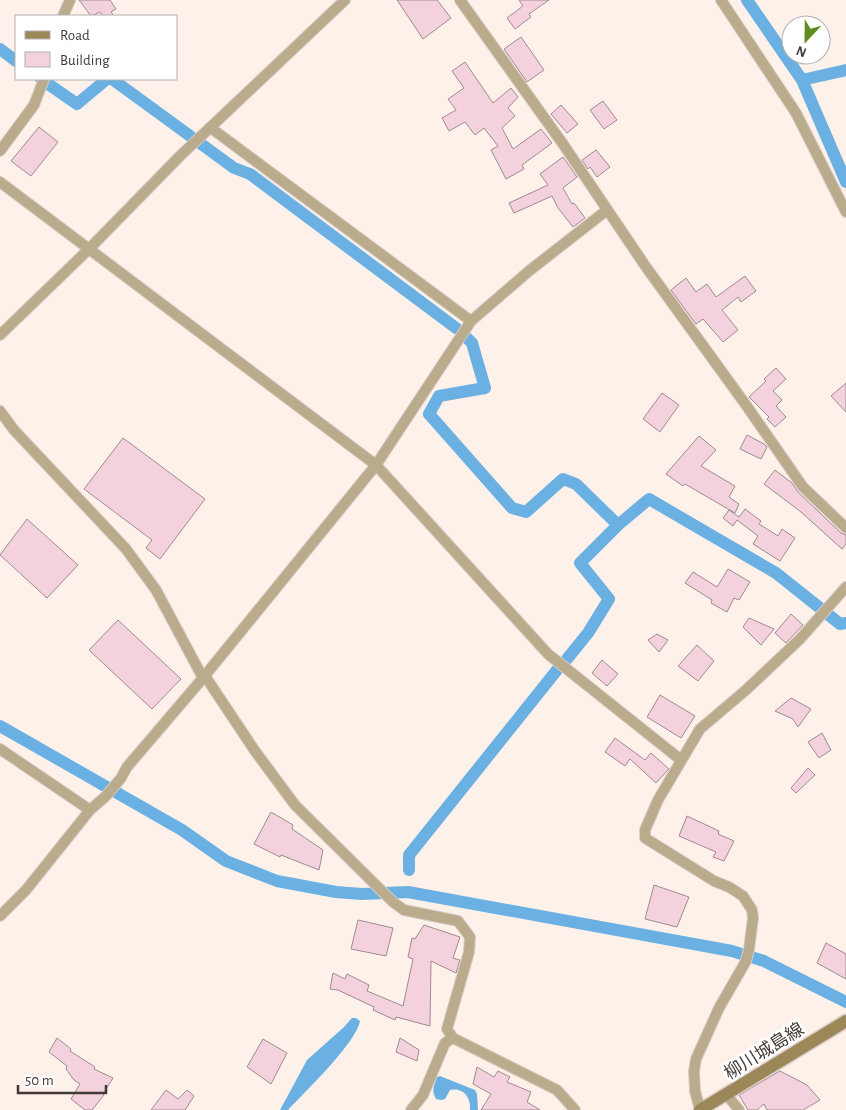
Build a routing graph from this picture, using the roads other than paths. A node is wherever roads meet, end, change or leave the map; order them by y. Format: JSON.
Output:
{"nodes":[{"id":1,"x":70,"y":0,"type":"edge"},
{"id":2,"x":345,"y":0,"type":"edge"},
{"id":3,"x":460,"y":0,"type":"edge"},
{"id":4,"x":721,"y":0,"type":"edge"},
{"id":5,"x":63,"y":15,"type":"edge"},
{"id":6,"x":44,"y":80,"type":"edge"},
{"id":7,"x":207,"y":131,"type":"junction"},
{"id":8,"x":0,"y":151,"type":"edge"},
{"id":9,"x":0,"y":182,"type":"edge"},
{"id":10,"x":607,"y":210,"type":"junction"},
{"id":11,"x":846,"y":212,"type":"edge"},
{"id":12,"x":89,"y":249,"type":"junction"},
{"id":13,"x":471,"y":321,"type":"junction"},
{"id":14,"x":0,"y":335,"type":"edge"},
{"id":15,"x":0,"y":411,"type":"edge"},
{"id":16,"x":376,"y":465,"type":"junction"},
{"id":17,"x":846,"y":528,"type":"edge"},
{"id":18,"x":846,"y":587,"type":"edge"},
{"id":19,"x":204,"y":677,"type":"junction"},
{"id":20,"x":0,"y":748,"type":"edge"},
{"id":21,"x":681,"y":760,"type":"junction"},
{"id":22,"x":90,"y":810,"type":"junction"},
{"id":23,"x":0,"y":916,"type":"edge"},
{"id":24,"x":846,"y":1021,"type":"edge"},
{"id":25,"x":453,"y":1038,"type":"junction"},
{"id":26,"x":727,"y":1095,"type":"junction"},
{"id":27,"x":412,"y":1110,"type":"edge"},
{"id":28,"x":575,"y":1110,"type":"edge"},
{"id":29,"x":700,"y":1110,"type":"edge"},
{"id":30,"x":739,"y":1110,"type":"edge"}],
"edges":[{"from":1,"to":5,"type":"street"},
{"from":2,"to":7,"type":"street"},
{"from":3,"to":10,"type":"street"},
{"from":4,"to":11,"type":"street"},
{"from":6,"to":8,"type":"street"},
{"from":7,"to":12,"type":"street"},
{"from":7,"to":13,"type":"street"},
{"from":9,"to":12,"type":"street"},
{"from":10,"to":13,"type":"street"},
{"from":10,"to":17,"type":"street"},
{"from":12,"to":14,"type":"street"},
{"from":12,"to":16,"type":"street"},
{"from":13,"to":16,"type":"street"},
{"from":15,"to":19,"type":"street"},
{"from":16,"to":19,"type":"street"},
{"from":16,"to":21,"type":"street"},
{"from":18,"to":21,"type":"street"},
{"from":19,"to":22,"type":"street"},
{"from":19,"to":25,"type":"street"},
{"from":20,"to":22,"type":"street"},
{"from":21,"to":29,"type":"street"},
{"from":22,"to":23,"type":"street"},
{"from":24,"to":26,"type":"main road","name":"柳川城島線"},
{"from":25,"to":27,"type":"street"},
{"from":25,"to":28,"type":"street"},
{"from":26,"to":29,"type":"main road","name":"柳川城島線"},
{"from":26,"to":30,"type":"street"}]}
